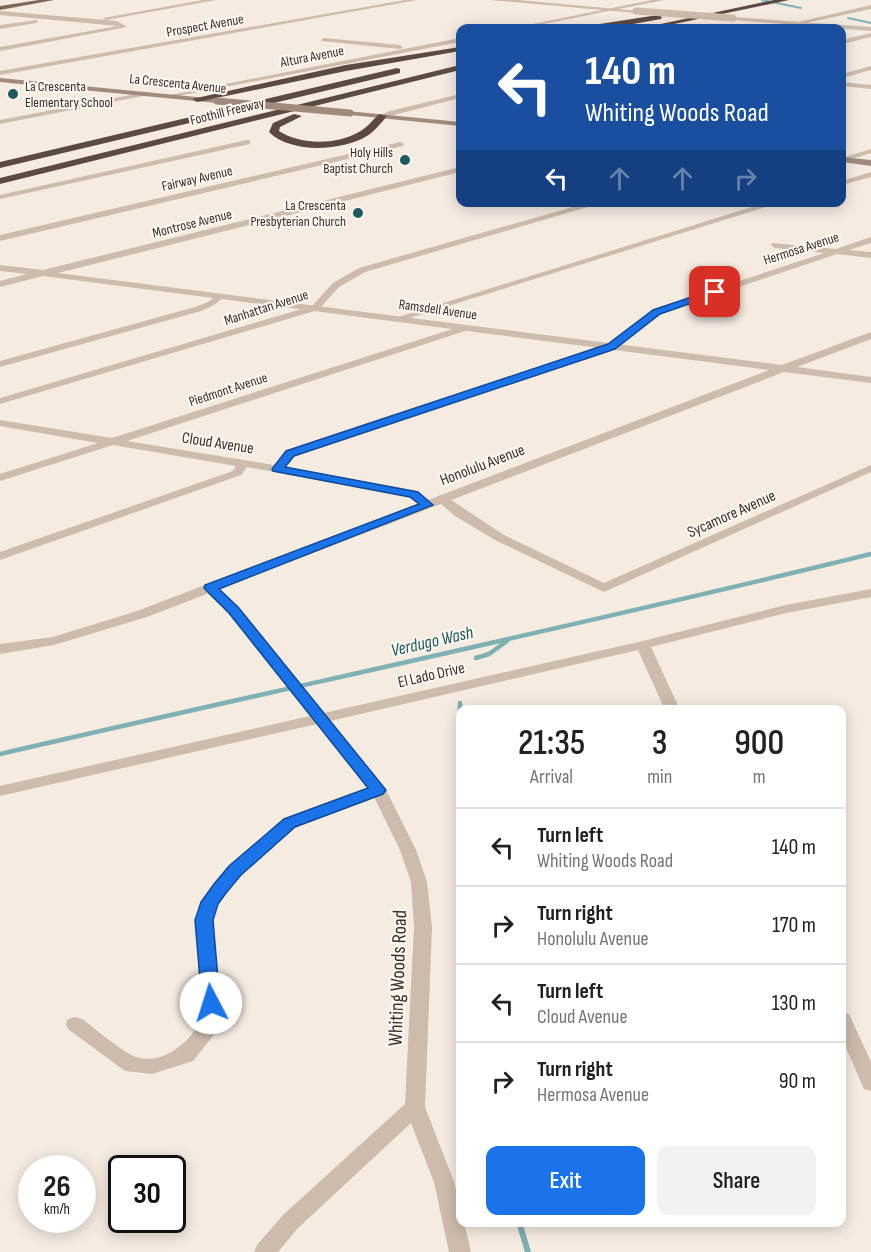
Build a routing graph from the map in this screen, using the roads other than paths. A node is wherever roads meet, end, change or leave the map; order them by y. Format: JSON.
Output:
{"nodes":[{"id":1,"x":51,"y":0,"type":"edge"},
{"id":2,"x":213,"y":0,"type":"edge"},
{"id":3,"x":414,"y":0,"type":"edge"},
{"id":4,"x":494,"y":0,"type":"edge"},
{"id":5,"x":534,"y":0,"type":"edge"},
{"id":6,"x":662,"y":0,"type":"edge"},
{"id":7,"x":740,"y":0,"type":"edge"},
{"id":8,"x":785,"y":0,"type":"edge"},
{"id":9,"x":522,"y":2,"type":"junction"},
{"id":10,"x":0,"y":8,"type":"edge"},
{"id":11,"x":871,"y":8,"type":"edge"},
{"id":12,"x":615,"y":9,"type":"junction"},
{"id":13,"x":693,"y":10,"type":"junction"},
{"id":14,"x":0,"y":13,"type":"edge"},
{"id":15,"x":56,"y":18,"type":"junction"},
{"id":16,"x":86,"y":21,"type":"junction"},
{"id":17,"x":800,"y":23,"type":"junction"},
{"id":18,"x":537,"y":24,"type":"edge"},
{"id":19,"x":604,"y":24,"type":"edge"},
{"id":20,"x":622,"y":24,"type":"edge"},
{"id":21,"x":666,"y":24,"type":"edge"},
{"id":22,"x":795,"y":24,"type":"edge"},
{"id":23,"x":812,"y":24,"type":"edge"},
{"id":24,"x":0,"y":27,"type":"edge"},
{"id":25,"x":846,"y":27,"type":"edge"},
{"id":26,"x":871,"y":29,"type":"edge"},
{"id":27,"x":871,"y":35,"type":"edge"},
{"id":28,"x":323,"y":40,"type":"dead end"},
{"id":29,"x":456,"y":41,"type":"edge"},
{"id":30,"x":846,"y":41,"type":"edge"},
{"id":31,"x":0,"y":47,"type":"edge"},
{"id":32,"x":417,"y":48,"type":"junction"},
{"id":33,"x":456,"y":50,"type":"edge"},
{"id":34,"x":456,"y":59,"type":"edge"},
{"id":35,"x":418,"y":67,"type":"dead end"},
{"id":36,"x":871,"y":68,"type":"edge"},
{"id":37,"x":407,"y":69,"type":"dead end"},
{"id":38,"x":456,"y":70,"type":"edge"},
{"id":39,"x":456,"y":70,"type":"edge"},
{"id":40,"x":0,"y":74,"type":"edge"},
{"id":41,"x":846,"y":75,"type":"edge"},
{"id":42,"x":0,"y":80,"type":"edge"},
{"id":43,"x":846,"y":84,"type":"edge"},
{"id":44,"x":871,"y":87,"type":"edge"},
{"id":45,"x":146,"y":94,"type":"junction"},
{"id":46,"x":168,"y":96,"type":"junction"},
{"id":47,"x":456,"y":97,"type":"edge"},
{"id":48,"x":198,"y":99,"type":"junction"},
{"id":49,"x":382,"y":116,"type":"junction"},
{"id":50,"x":0,"y":122,"type":"edge"},
{"id":51,"x":456,"y":124,"type":"edge"},
{"id":52,"x":247,"y":142,"type":"dead end"},
{"id":53,"x":400,"y":144,"type":"dead end"},
{"id":54,"x":871,"y":151,"type":"edge"},
{"id":55,"x":846,"y":159,"type":"edge"},
{"id":56,"x":846,"y":160,"type":"edge"},
{"id":57,"x":871,"y":163,"type":"edge"},
{"id":58,"x":0,"y":165,"type":"edge"},
{"id":59,"x":456,"y":171,"type":"edge"},
{"id":60,"x":871,"y":174,"type":"edge"},
{"id":61,"x":0,"y":182,"type":"edge"},
{"id":62,"x":846,"y":182,"type":"edge"},
{"id":63,"x":0,"y":197,"type":"edge"},
{"id":64,"x":583,"y":207,"type":"edge"},
{"id":65,"x":762,"y":207,"type":"edge"},
{"id":66,"x":0,"y":238,"type":"edge"},
{"id":67,"x":871,"y":240,"type":"edge"},
{"id":68,"x":776,"y":246,"type":"dead end"},
{"id":69,"x":838,"y":252,"type":"junction"},
{"id":70,"x":871,"y":255,"type":"edge"},
{"id":71,"x":0,"y":268,"type":"edge"},
{"id":72,"x":42,"y":274,"type":"junction"},
{"id":73,"x":0,"y":284,"type":"edge"},
{"id":74,"x":219,"y":296,"type":"junction"},
{"id":75,"x":315,"y":308,"type":"junction"},
{"id":76,"x":397,"y":319,"type":"junction"},
{"id":77,"x":465,"y":328,"type":"junction"},
{"id":78,"x":871,"y":335,"type":"edge"},
{"id":79,"x":612,"y":346,"type":"junction"},
{"id":80,"x":0,"y":364,"type":"edge"},
{"id":81,"x":780,"y":369,"type":"junction"},
{"id":82,"x":871,"y":380,"type":"edge"},
{"id":83,"x":0,"y":401,"type":"edge"},
{"id":84,"x":0,"y":423,"type":"edge"},
{"id":85,"x":113,"y":442,"type":"junction"},
{"id":86,"x":244,"y":463,"type":"junction"},
{"id":87,"x":871,"y":468,"type":"edge"},
{"id":88,"x":277,"y":469,"type":"junction"},
{"id":89,"x":0,"y":478,"type":"edge"},
{"id":90,"x":434,"y":502,"type":"junction"},
{"id":91,"x":0,"y":556,"type":"edge"},
{"id":92,"x":210,"y":588,"type":"junction"},
{"id":93,"x":604,"y":588,"type":"joint"},
{"id":94,"x":871,"y":593,"type":"edge"},
{"id":95,"x":642,"y":645,"type":"junction"},
{"id":96,"x":0,"y":649,"type":"edge"},
{"id":97,"x":671,"y":705,"type":"edge"},
{"id":98,"x":319,"y":717,"type":"junction"},
{"id":99,"x":378,"y":790,"type":"junction"},
{"id":100,"x":0,"y":791,"type":"edge"},
{"id":101,"x":75,"y":1024,"type":"dead end"},
{"id":102,"x":846,"y":1025,"type":"edge"},
{"id":103,"x":863,"y":1051,"type":"edge"},
{"id":104,"x":871,"y":1083,"type":"edge"},
{"id":105,"x":415,"y":1107,"type":"junction"},
{"id":106,"x":265,"y":1252,"type":"edge"},
{"id":107,"x":460,"y":1252,"type":"edge"}],
"edges":[{"from":1,"to":10,"type":"main road"},
{"from":2,"to":16,"type":"street"},
{"from":3,"to":40,"type":"street","name":"Prospect Avenue"},
{"from":4,"to":9,"type":"street"},
{"from":5,"to":9,"type":"street"},
{"from":6,"to":12,"type":"street"},
{"from":7,"to":13,"type":"highway"},
{"from":8,"to":21,"type":"highway"},
{"from":9,"to":12,"type":"street"},
{"from":11,"to":17,"type":"street"},
{"from":12,"to":17,"type":"street","bridge":true},
{"from":12,"to":18,"type":"street"},
{"from":13,"to":19,"type":"highway"},
{"from":13,"to":20,"type":"highway"},
{"from":14,"to":15,"type":"street"},
{"from":15,"to":16,"type":"street"},
{"from":15,"to":24,"type":"street"},
{"from":16,"to":31,"type":"street"},
{"from":17,"to":22,"type":"street"},
{"from":17,"to":23,"type":"street"},
{"from":25,"to":26,"type":"street"},
{"from":27,"to":30,"type":"street"},
{"from":28,"to":32,"type":"street"},
{"from":29,"to":32,"type":"street","name":"Altura Avenue"},
{"from":32,"to":46,"type":"street","name":"Altura Avenue"},
{"from":33,"to":48,"type":"highway"},
{"from":34,"to":35,"type":"highway"},
{"from":36,"to":41,"type":"street"},
{"from":37,"to":58,"type":"highway","name":"Foothill Freeway"},
{"from":38,"to":49,"type":"highway"},
{"from":39,"to":61,"type":"highway","name":"Foothill Freeway"},
{"from":42,"to":45,"type":"main road","name":"La Crescenta Avenue"},
{"from":43,"to":44,"type":"street"},
{"from":45,"to":46,"type":"main road","name":"La Crescenta Avenue"},
{"from":45,"to":50,"type":"street"},
{"from":46,"to":48,"type":"main road","name":"La Crescenta Avenue"},
{"from":47,"to":49,"type":"street"},
{"from":48,"to":49,"type":"main road","name":"La Crescenta Avenue","bridge":true},
{"from":49,"to":51,"type":"main road","name":"La Crescenta Avenue"},
{"from":52,"to":63,"type":"street"},
{"from":53,"to":66,"type":"street","name":"Fairway Avenue"},
{"from":54,"to":55,"type":"street"},
{"from":56,"to":57,"type":"main road"},
{"from":59,"to":72,"type":"street","name":"Montrose Avenue"},
{"from":60,"to":62,"type":"street"},
{"from":64,"to":75,"type":"street","name":"Manhattan Avenue"},
{"from":65,"to":76,"type":"street"},
{"from":67,"to":69,"type":"street","name":"Hermosa Avenue"},
{"from":68,"to":69,"type":"street"},
{"from":69,"to":70,"type":"street"},
{"from":69,"to":79,"type":"street","name":"Hermosa Avenue"},
{"from":71,"to":72,"type":"street","name":"Ramsdell Avenue"},
{"from":72,"to":73,"type":"street","name":"Montrose Avenue"},
{"from":72,"to":74,"type":"street","name":"Ramsdell Avenue"},
{"from":74,"to":75,"type":"street","name":"Ramsdell Avenue"},
{"from":74,"to":80,"type":"street"},
{"from":75,"to":76,"type":"street","name":"Ramsdell Avenue"},
{"from":75,"to":83,"type":"street","name":"Manhattan Avenue"},
{"from":76,"to":77,"type":"street","name":"Ramsdell Avenue"},
{"from":77,"to":79,"type":"street","name":"Ramsdell Avenue"},
{"from":77,"to":85,"type":"street","name":"Piedmont Avenue"},
{"from":78,"to":81,"type":"street","name":"Honolulu Avenue"},
{"from":79,"to":81,"type":"street","name":"Ramsdell Avenue"},
{"from":79,"to":88,"type":"street","name":"Hermosa Avenue"},
{"from":81,"to":82,"type":"street","name":"Ramsdell Avenue"},
{"from":81,"to":90,"type":"street","name":"Honolulu Avenue"},
{"from":84,"to":85,"type":"street","name":"Cloud Avenue"},
{"from":85,"to":86,"type":"street","name":"Cloud Avenue"},
{"from":85,"to":89,"type":"street","name":"Piedmont Avenue"},
{"from":86,"to":88,"type":"street","name":"Cloud Avenue"},
{"from":86,"to":91,"type":"street"},
{"from":87,"to":93,"type":"street","name":"Sycamore Avenue"},
{"from":88,"to":90,"type":"street","name":"Cloud Avenue"},
{"from":90,"to":92,"type":"street","name":"Honolulu Avenue"},
{"from":90,"to":93,"type":"street","name":"Cloud Avenue"},
{"from":92,"to":96,"type":"street","name":"Honolulu Avenue"},
{"from":92,"to":98,"type":"street","name":"Whiting Woods Road"},
{"from":94,"to":95,"type":"street","name":"El Lado Drive"},
{"from":95,"to":97,"type":"street"},
{"from":95,"to":98,"type":"street","name":"El Lado Drive"},
{"from":98,"to":99,"type":"street","name":"Whiting Woods Road"},
{"from":98,"to":100,"type":"street","name":"El Lado Drive"},
{"from":99,"to":101,"type":"street"},
{"from":99,"to":105,"type":"street","name":"Whiting Woods Road"},
{"from":102,"to":103,"type":"street"},
{"from":103,"to":104,"type":"street"},
{"from":105,"to":106,"type":"street"},
{"from":105,"to":107,"type":"street","name":"Whiting Woods Road"}]}
